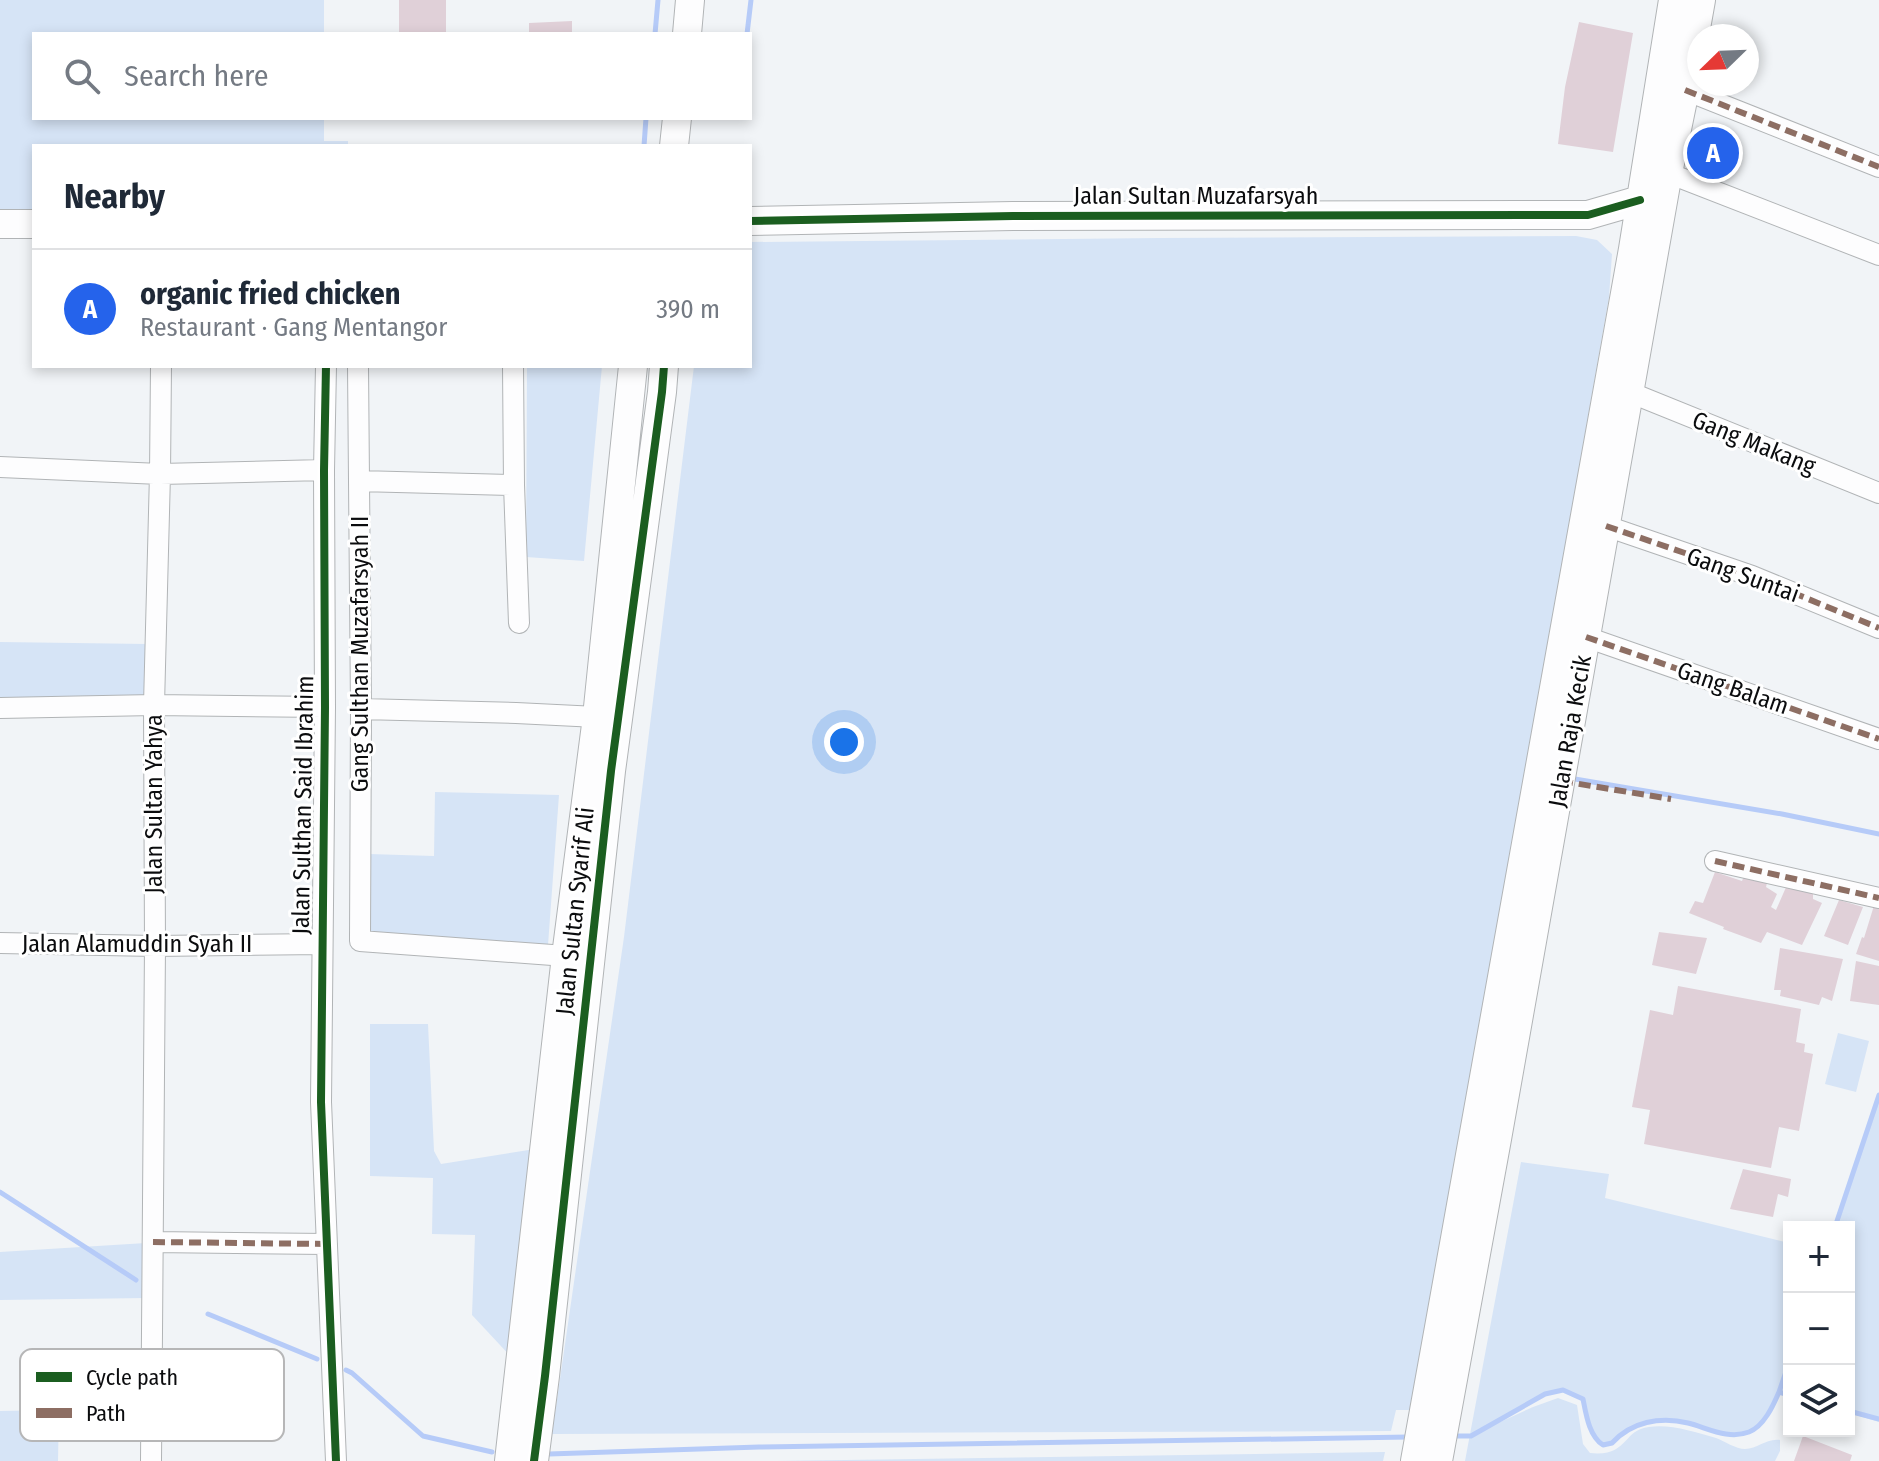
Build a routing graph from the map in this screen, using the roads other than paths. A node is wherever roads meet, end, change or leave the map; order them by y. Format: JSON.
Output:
{"nodes":[{"id":1,"x":690,"y":0,"type":"edge"},
{"id":2,"x":1673,"y":0,"type":"edge"},
{"id":3,"x":1701,"y":0,"type":"edge"},
{"id":4,"x":687,"y":32,"type":"edge"},
{"id":5,"x":1685,"y":90,"type":"junction"},
{"id":6,"x":677,"y":120,"type":"edge"},
{"id":7,"x":674,"y":144,"type":"edge"},
{"id":8,"x":1879,"y":167,"type":"edge"},
{"id":9,"x":1668,"y":173,"type":"junction"},
{"id":10,"x":1640,"y":200,"type":"junction"},
{"id":11,"x":1588,"y":215,"type":"junction"},
{"id":12,"x":752,"y":221,"type":"edge"},
{"id":13,"x":0,"y":224,"type":"edge"},
{"id":14,"x":32,"y":224,"type":"edge"},
{"id":15,"x":1633,"y":249,"type":"junction"},
{"id":16,"x":1879,"y":255,"type":"edge"},
{"id":17,"x":161,"y":368,"type":"edge"},
{"id":18,"x":326,"y":368,"type":"edge"},
{"id":19,"x":358,"y":368,"type":"edge"},
{"id":20,"x":513,"y":368,"type":"edge"},
{"id":21,"x":633,"y":368,"type":"edge"},
{"id":22,"x":664,"y":368,"type":"edge"},
{"id":23,"x":1629,"y":392,"type":"junction"},
{"id":24,"x":1609,"y":442,"type":"junction"},
{"id":25,"x":0,"y":467,"type":"edge"},
{"id":26,"x":324,"y":470,"type":"junction"},
{"id":27,"x":160,"y":474,"type":"junction"},
{"id":28,"x":359,"y":481,"type":"junction"},
{"id":29,"x":514,"y":485,"type":"junction"},
{"id":30,"x":1879,"y":493,"type":"edge"},
{"id":31,"x":1606,"y":526,"type":"junction"},
{"id":32,"x":519,"y":623,"type":"dead end"},
{"id":33,"x":1879,"y":628,"type":"edge"},
{"id":34,"x":1586,"y":637,"type":"junction"},
{"id":35,"x":154,"y":705,"type":"junction"},
{"id":36,"x":325,"y":707,"type":"junction"},
{"id":37,"x":0,"y":708,"type":"edge"},
{"id":38,"x":361,"y":709,"type":"junction"},
{"id":39,"x":597,"y":717,"type":"junction"},
{"id":40,"x":1879,"y":739,"type":"edge"},
{"id":41,"x":1715,"y":861,"type":"dead end"},
{"id":42,"x":1879,"y":898,"type":"edge"},
{"id":43,"x":0,"y":943,"type":"edge"},
{"id":44,"x":322,"y":944,"type":"junction"},
{"id":45,"x":155,"y":946,"type":"junction"},
{"id":46,"x":566,"y":956,"type":"junction"},
{"id":47,"x":1486,"y":1138,"type":"junction"},
{"id":48,"x":153,"y":1242,"type":"junction"},
{"id":49,"x":327,"y":1244,"type":"junction"},
{"id":50,"x":152,"y":1349,"type":"edge"},
{"id":51,"x":1439,"y":1390,"type":"junction"},
{"id":52,"x":529,"y":1395,"type":"junction"},
{"id":53,"x":151,"y":1441,"type":"edge"},
{"id":54,"x":151,"y":1461,"type":"edge"},
{"id":55,"x":336,"y":1461,"type":"edge"},
{"id":56,"x":509,"y":1461,"type":"edge"},
{"id":57,"x":534,"y":1461,"type":"edge"},
{"id":58,"x":1415,"y":1461,"type":"edge"},
{"id":59,"x":1438,"y":1461,"type":"edge"}],
"edges":[{"from":1,"to":4,"type":"street"},
{"from":2,"to":10,"type":"street","name":"Jalan Raja Kecik"},
{"from":3,"to":5,"type":"street","name":"Jalan Raja Kecik"},
{"from":5,"to":8,"type":"street"},
{"from":5,"to":9,"type":"street","name":"Jalan Raja Kecik"},
{"from":6,"to":7,"type":"street"},
{"from":9,"to":16,"type":"street"},
{"from":9,"to":23,"type":"street","name":"Jalan Raja Kecik"},
{"from":10,"to":11,"type":"street","name":"Jalan Sultan Muzafarsyah"},
{"from":10,"to":15,"type":"street","name":"Jalan Raja Kecik"},
{"from":11,"to":12,"type":"street","name":"Jalan Sultan Muzafarsyah"},
{"from":11,"to":15,"type":"street"},
{"from":13,"to":14,"type":"street"},
{"from":15,"to":24,"type":"street","name":"Jalan Raja Kecik"},
{"from":17,"to":27,"type":"street","name":"Jalan Sultan Yahya"},
{"from":18,"to":26,"type":"street","name":"Jalan Sulthan Said Ibrahim"},
{"from":19,"to":28,"type":"street","name":"Gang Sulthan Muzafarsyah II"},
{"from":20,"to":29,"type":"street"},
{"from":21,"to":39,"type":"street","name":"Jalan Sultan Syarif Ali"},
{"from":22,"to":52,"type":"street","name":"Jalan Sultan Syarif Ali"},
{"from":23,"to":24,"type":"street","name":"Jalan Raja Kecik"},
{"from":23,"to":30,"type":"street","name":"Gang Makang"},
{"from":24,"to":31,"type":"street","name":"Jalan Raja Kecik"},
{"from":24,"to":47,"type":"street","name":"Jalan Raja Kecik"},
{"from":25,"to":27,"type":"street"},
{"from":26,"to":27,"type":"street"},
{"from":26,"to":36,"type":"street","name":"Jalan Sulthan Said Ibrahim"},
{"from":27,"to":35,"type":"street","name":"Jalan Sultan Yahya"},
{"from":28,"to":29,"type":"street"},
{"from":28,"to":38,"type":"street","name":"Gang Sulthan Muzafarsyah II"},
{"from":29,"to":32,"type":"street"},
{"from":31,"to":33,"type":"street","name":"Gang Suntai"},
{"from":31,"to":34,"type":"street","name":"Jalan Raja Kecik"},
{"from":34,"to":40,"type":"street","name":"Gang Balam"},
{"from":34,"to":47,"type":"street","name":"Jalan Raja Kecik"},
{"from":35,"to":36,"type":"street"},
{"from":35,"to":37,"type":"street"},
{"from":35,"to":45,"type":"street","name":"Jalan Sultan Yahya"},
{"from":36,"to":44,"type":"street","name":"Jalan Sulthan Said Ibrahim"},
{"from":38,"to":39,"type":"street"},
{"from":38,"to":46,"type":"street","name":"Gang Sulthan Muzafarsyah II"},
{"from":39,"to":46,"type":"street","name":"Jalan Sultan Syarif Ali"},
{"from":41,"to":42,"type":"street"},
{"from":43,"to":45,"type":"street","name":"Jalan Alamuddin Syah II"},
{"from":44,"to":45,"type":"street","name":"Jalan Alamuddin Syah II"},
{"from":44,"to":49,"type":"street","name":"Jalan Sulthan Said Ibrahim"},
{"from":45,"to":48,"type":"street","name":"Jalan Sultan Yahya"},
{"from":46,"to":52,"type":"street","name":"Jalan Sultan Syarif Ali"},
{"from":47,"to":51,"type":"street","name":"Jalan Raja Kecik"},
{"from":48,"to":49,"type":"street"},
{"from":48,"to":50,"type":"street","name":"Jalan Sultan Yahya"},
{"from":49,"to":55,"type":"street","name":"Jalan Sulthan Said Ibrahim"},
{"from":51,"to":58,"type":"street","name":"Jalan Raja Kecik"},
{"from":51,"to":59,"type":"street","name":"Jalan Raja Kecik"},
{"from":52,"to":56,"type":"street","name":"Jalan Sultan Syarif Ali"},
{"from":52,"to":57,"type":"street","name":"Jalan Sultan Syarif Ali"},
{"from":53,"to":54,"type":"street","name":"Jalan Sultan Yahya"}]}
